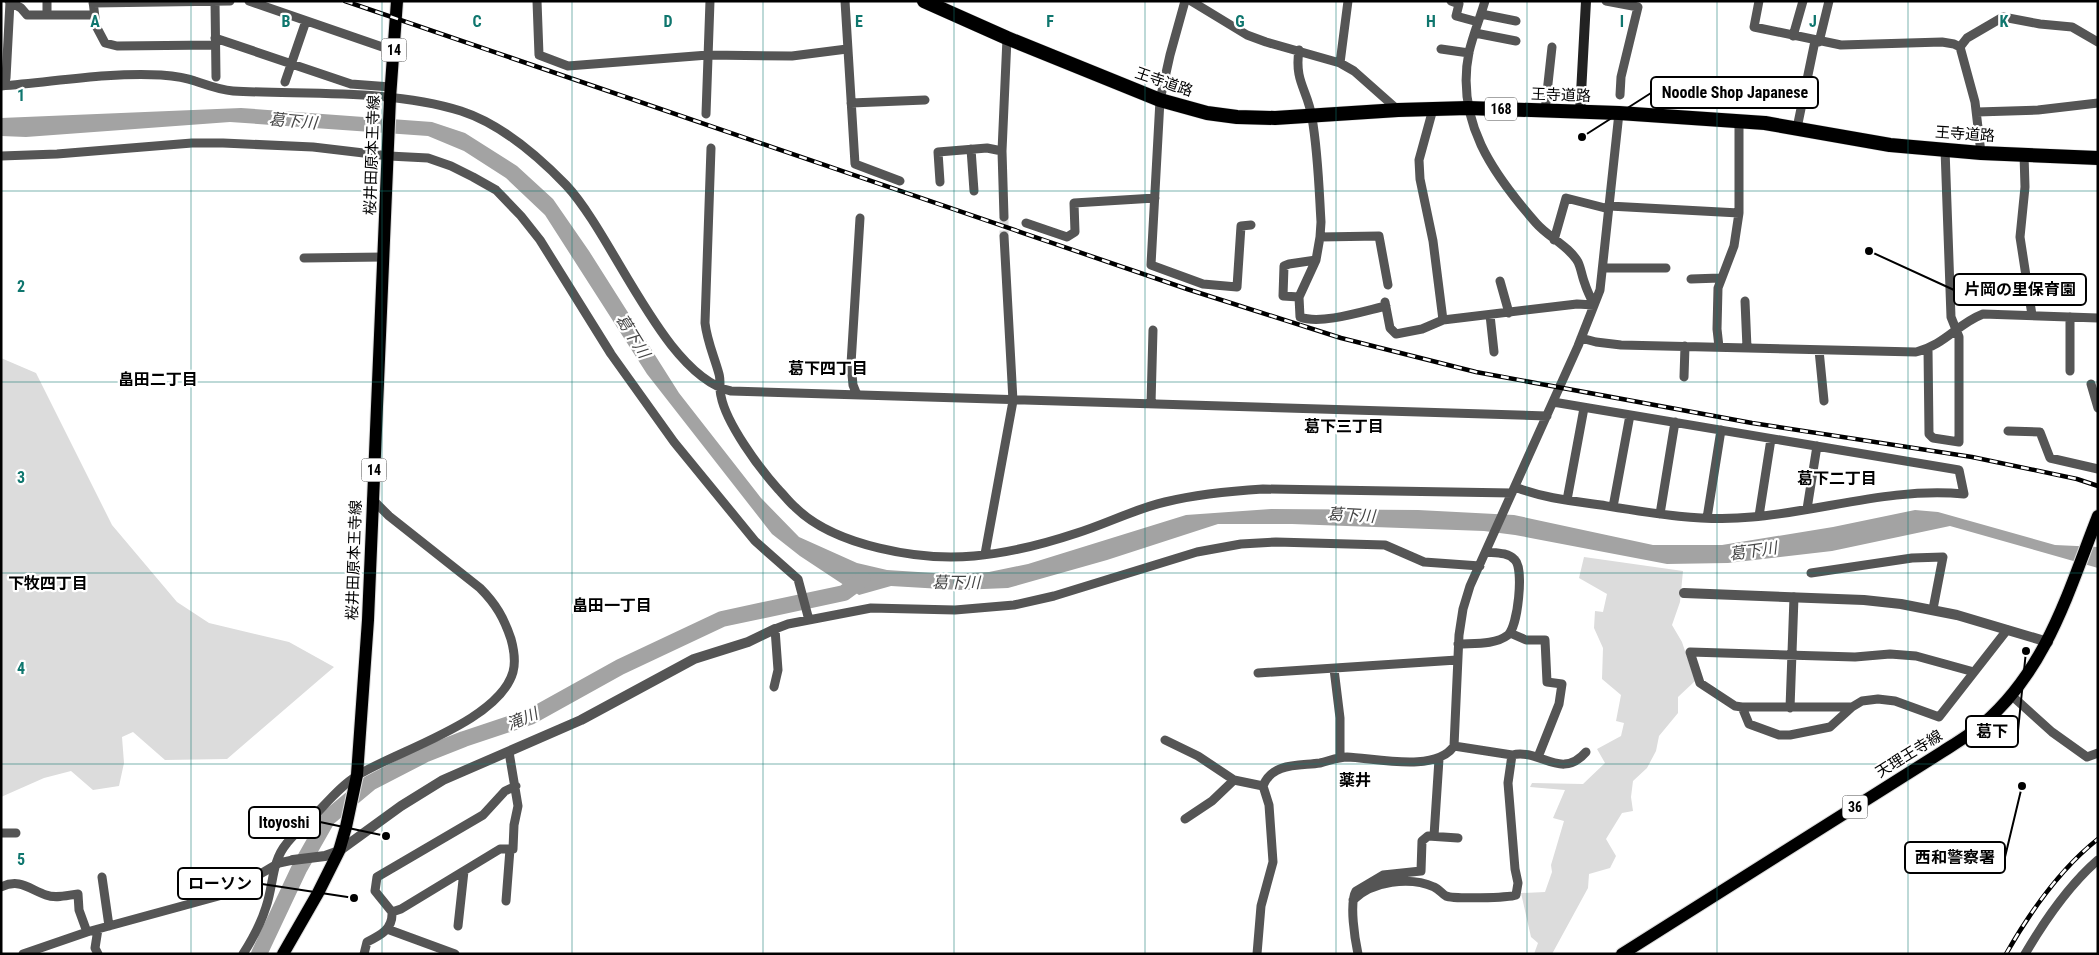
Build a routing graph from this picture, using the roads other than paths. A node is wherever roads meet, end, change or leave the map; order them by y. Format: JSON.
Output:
{"nodes":[{"id":1,"x":48,"y":1,"type":"edge"},
{"id":2,"x":215,"y":1,"type":"edge"},
{"id":3,"x":230,"y":1,"type":"edge"},
{"id":4,"x":249,"y":1,"type":"edge"},
{"id":5,"x":397,"y":1,"type":"edge"},
{"id":6,"x":537,"y":1,"type":"edge"},
{"id":7,"x":710,"y":1,"type":"edge"},
{"id":8,"x":845,"y":1,"type":"edge"},
{"id":9,"x":924,"y":1,"type":"edge"},
{"id":10,"x":1185,"y":1,"type":"edge"},
{"id":11,"x":1191,"y":1,"type":"edge"},
{"id":12,"x":1348,"y":1,"type":"edge"},
{"id":13,"x":1451,"y":1,"type":"edge"},
{"id":14,"x":1485,"y":1,"type":"edge"},
{"id":15,"x":1586,"y":1,"type":"edge"},
{"id":16,"x":1606,"y":1,"type":"edge"},
{"id":17,"x":1759,"y":1,"type":"edge"},
{"id":18,"x":1803,"y":1,"type":"edge"},
{"id":19,"x":1829,"y":1,"type":"edge"},
{"id":20,"x":10,"y":2,"type":"edge"},
{"id":21,"x":94,"y":2,"type":"edge"},
{"id":22,"x":134,"y":2,"type":"edge"},
{"id":23,"x":47,"y":15,"type":"junction"},
{"id":24,"x":94,"y":15,"type":"junction"},
{"id":25,"x":1479,"y":18,"type":"junction"},
{"id":26,"x":306,"y":21,"type":"junction"},
{"id":27,"x":1516,"y":21,"type":"dead end"},
{"id":28,"x":1474,"y":34,"type":"junction"},
{"id":29,"x":1794,"y":36,"type":"junction"},
{"id":30,"x":1007,"y":38,"type":"junction"},
{"id":31,"x":215,"y":41,"type":"junction"},
{"id":32,"x":1516,"y":41,"type":"dead end"},
{"id":33,"x":1817,"y":41,"type":"junction"},
{"id":34,"x":2098,"y":42,"type":"edge"},
{"id":35,"x":1552,"y":47,"type":"dead end"},
{"id":36,"x":1960,"y":47,"type":"junction"},
{"id":37,"x":847,"y":49,"type":"junction"},
{"id":38,"x":1441,"y":49,"type":"dead end"},
{"id":39,"x":1299,"y":50,"type":"junction"},
{"id":40,"x":394,"y":51,"type":"junction"},
{"id":41,"x":1469,"y":53,"type":"junction"},
{"id":42,"x":708,"y":55,"type":"junction"},
{"id":43,"x":1340,"y":63,"type":"junction"},
{"id":44,"x":291,"y":64,"type":"junction"},
{"id":45,"x":216,"y":77,"type":"dead end"},
{"id":46,"x":1,"y":78,"type":"edge"},
{"id":47,"x":285,"y":82,"type":"dead end"},
{"id":48,"x":1,"y":86,"type":"edge"},
{"id":49,"x":391,"y":92,"type":"junction"},
{"id":50,"x":1620,"y":95,"type":"dead end"},
{"id":51,"x":925,"y":100,"type":"dead end"},
{"id":52,"x":1160,"y":100,"type":"junction"},
{"id":53,"x":851,"y":103,"type":"junction"},
{"id":54,"x":2098,"y":103,"type":"edge"},
{"id":55,"x":1468,"y":108,"type":"junction"},
{"id":56,"x":1433,"y":109,"type":"junction"},
{"id":57,"x":1398,"y":110,"type":"junction"},
{"id":58,"x":1545,"y":111,"type":"junction"},
{"id":59,"x":1580,"y":112,"type":"junction"},
{"id":60,"x":1977,"y":112,"type":"junction"},
{"id":61,"x":1619,"y":113,"type":"junction"},
{"id":62,"x":706,"y":114,"type":"dead end"},
{"id":63,"x":1312,"y":116,"type":"junction"},
{"id":64,"x":1739,"y":120,"type":"junction"},
{"id":65,"x":1797,"y":128,"type":"junction"},
{"id":66,"x":711,"y":148,"type":"dead end"},
{"id":67,"x":971,"y":149,"type":"junction"},
{"id":68,"x":1944,"y":149,"type":"junction"},
{"id":69,"x":1002,"y":151,"type":"junction"},
{"id":70,"x":1981,"y":153,"type":"junction"},
{"id":71,"x":2024,"y":154,"type":"junction"},
{"id":72,"x":1,"y":156,"type":"edge"},
{"id":73,"x":388,"y":156,"type":"junction"},
{"id":74,"x":2098,"y":158,"type":"edge"},
{"id":75,"x":900,"y":181,"type":"dead end"},
{"id":76,"x":940,"y":182,"type":"dead end"},
{"id":77,"x":974,"y":191,"type":"dead end"},
{"id":78,"x":1155,"y":198,"type":"junction"},
{"id":79,"x":1609,"y":208,"type":"junction"},
{"id":80,"x":1739,"y":213,"type":"junction"},
{"id":81,"x":1004,"y":217,"type":"tunnel mouth"},
{"id":82,"x":860,"y":218,"type":"dead end"},
{"id":83,"x":1026,"y":223,"type":"dead end"},
{"id":84,"x":1251,"y":225,"type":"dead end"},
{"id":85,"x":1004,"y":236,"type":"tunnel mouth"},
{"id":86,"x":1320,"y":237,"type":"junction"},
{"id":87,"x":1554,"y":240,"type":"junction"},
{"id":88,"x":384,"y":257,"type":"junction"},
{"id":89,"x":304,"y":258,"type":"dead end"},
{"id":90,"x":1316,"y":260,"type":"junction"},
{"id":91,"x":1603,"y":268,"type":"junction"},
{"id":92,"x":1666,"y":268,"type":"dead end"},
{"id":93,"x":1720,"y":278,"type":"junction"},
{"id":94,"x":1691,"y":279,"type":"dead end"},
{"id":95,"x":1500,"y":281,"type":"dead end"},
{"id":96,"x":1388,"y":285,"type":"dead end"},
{"id":97,"x":1299,"y":297,"type":"junction"},
{"id":98,"x":1745,"y":301,"type":"dead end"},
{"id":99,"x":1594,"y":304,"type":"junction"},
{"id":100,"x":1509,"y":313,"type":"junction"},
{"id":101,"x":1490,"y":315,"type":"junction"},
{"id":102,"x":2032,"y":315,"type":"junction"},
{"id":103,"x":2070,"y":317,"type":"junction"},
{"id":104,"x":2098,"y":318,"type":"edge"},
{"id":105,"x":1443,"y":320,"type":"junction"},
{"id":106,"x":1153,"y":330,"type":"dead end"},
{"id":107,"x":1956,"y":330,"type":"junction"},
{"id":108,"x":1581,"y":338,"type":"junction"},
{"id":109,"x":1685,"y":346,"type":"junction"},
{"id":110,"x":1718,"y":347,"type":"junction"},
{"id":111,"x":1747,"y":348,"type":"junction"},
{"id":112,"x":1928,"y":349,"type":"junction"},
{"id":113,"x":1819,"y":350,"type":"junction"},
{"id":114,"x":1494,"y":352,"type":"dead end"},
{"id":115,"x":2070,"y":371,"type":"dead end"},
{"id":116,"x":1684,"y":377,"type":"dead end"},
{"id":117,"x":2091,"y":384,"type":"dead end"},
{"id":118,"x":721,"y":388,"type":"junction"},
{"id":119,"x":857,"y":395,"type":"junction"},
{"id":120,"x":1013,"y":401,"type":"junction"},
{"id":121,"x":1824,"y":401,"type":"dead end"},
{"id":122,"x":1553,"y":402,"type":"junction"},
{"id":123,"x":1151,"y":404,"type":"junction"},
{"id":124,"x":1584,"y":408,"type":"junction"},
{"id":125,"x":2098,"y":408,"type":"edge"},
{"id":126,"x":1630,"y":415,"type":"junction"},
{"id":127,"x":1547,"y":416,"type":"junction"},
{"id":128,"x":1674,"y":422,"type":"junction"},
{"id":129,"x":1722,"y":430,"type":"junction"},
{"id":130,"x":2008,"y":431,"type":"dead end"},
{"id":131,"x":1771,"y":439,"type":"junction"},
{"id":132,"x":1817,"y":446,"type":"junction"},
{"id":133,"x":2098,"y":469,"type":"edge"},
{"id":134,"x":1514,"y":490,"type":"junction"},
{"id":135,"x":372,"y":499,"type":"junction"},
{"id":136,"x":1567,"y":500,"type":"junction"},
{"id":137,"x":1613,"y":507,"type":"junction"},
{"id":138,"x":1807,"y":509,"type":"junction"},
{"id":139,"x":1660,"y":514,"type":"junction"},
{"id":140,"x":1759,"y":516,"type":"junction"},
{"id":141,"x":2098,"y":516,"type":"edge"},
{"id":142,"x":1707,"y":518,"type":"junction"},
{"id":143,"x":1486,"y":552,"type":"junction"},
{"id":144,"x":985,"y":554,"type":"junction"},
{"id":145,"x":1480,"y":566,"type":"junction"},
{"id":146,"x":1811,"y":573,"type":"dead end"},
{"id":147,"x":1684,"y":593,"type":"dead end"},
{"id":148,"x":1794,"y":597,"type":"junction"},
{"id":149,"x":1933,"y":609,"type":"junction"},
{"id":150,"x":809,"y":620,"type":"junction"},
{"id":151,"x":775,"y":629,"type":"junction"},
{"id":152,"x":2007,"y":630,"type":"junction"},
{"id":153,"x":1510,"y":633,"type":"junction"},
{"id":154,"x":2048,"y":642,"type":"junction"},
{"id":155,"x":1458,"y":644,"type":"junction"},
{"id":156,"x":1792,"y":655,"type":"junction"},
{"id":157,"x":1457,"y":660,"type":"junction"},
{"id":158,"x":1334,"y":669,"type":"junction"},
{"id":159,"x":1974,"y":672,"type":"junction"},
{"id":160,"x":1258,"y":673,"type":"dead end"},
{"id":161,"x":774,"y":687,"type":"dead end"},
{"id":162,"x":2012,"y":695,"type":"junction"},
{"id":163,"x":1742,"y":707,"type":"junction"},
{"id":164,"x":1852,"y":707,"type":"junction"},
{"id":165,"x":1790,"y":708,"type":"junction"},
{"id":166,"x":1165,"y":740,"type":"dead end"},
{"id":167,"x":1454,"y":746,"type":"junction"},
{"id":168,"x":509,"y":752,"type":"junction"},
{"id":169,"x":1586,"y":752,"type":"dead end"},
{"id":170,"x":2098,"y":753,"type":"edge"},
{"id":171,"x":1512,"y":755,"type":"junction"},
{"id":172,"x":1538,"y":757,"type":"junction"},
{"id":173,"x":1340,"y":758,"type":"junction"},
{"id":174,"x":1439,"y":759,"type":"junction"},
{"id":175,"x":357,"y":780,"type":"junction"},
{"id":176,"x":1234,"y":780,"type":"junction"},
{"id":177,"x":516,"y":786,"type":"junction"},
{"id":178,"x":1263,"y":786,"type":"junction"},
{"id":179,"x":1185,"y":819,"type":"dead end"},
{"id":180,"x":1,"y":833,"type":"edge"},
{"id":181,"x":16,"y":833,"type":"dead end"},
{"id":182,"x":1434,"y":836,"type":"junction"},
{"id":183,"x":1458,"y":838,"type":"dead end"},
{"id":184,"x":510,"y":849,"type":"junction"},
{"id":185,"x":339,"y":851,"type":"junction"},
{"id":186,"x":294,"y":860,"type":"joint"},
{"id":187,"x":2098,"y":860,"type":"edge"},
{"id":188,"x":274,"y":866,"type":"junction"},
{"id":189,"x":464,"y":871,"type":"junction"},
{"id":190,"x":102,"y":877,"type":"dead end"},
{"id":191,"x":1,"y":887,"type":"edge"},
{"id":192,"x":1353,"y":900,"type":"junction"},
{"id":193,"x":506,"y":901,"type":"dead end"},
{"id":194,"x":392,"y":912,"type":"junction"},
{"id":195,"x":109,"y":926,"type":"junction"},
{"id":196,"x":458,"y":926,"type":"dead end"},
{"id":197,"x":98,"y":929,"type":"junction"},
{"id":198,"x":387,"y":929,"type":"junction"},
{"id":199,"x":87,"y":932,"type":"junction"},
{"id":200,"x":285,"y":952,"type":"edge"},
{"id":201,"x":23,"y":954,"type":"edge"},
{"id":202,"x":98,"y":954,"type":"edge"},
{"id":203,"x":242,"y":954,"type":"edge"},
{"id":204,"x":364,"y":954,"type":"edge"},
{"id":205,"x":455,"y":954,"type":"edge"},
{"id":206,"x":1256,"y":954,"type":"edge"},
{"id":207,"x":1358,"y":954,"type":"edge"},
{"id":208,"x":1622,"y":954,"type":"edge"},
{"id":209,"x":2025,"y":954,"type":"edge"}],
"edges":[{"from":1,"to":23,"type":"street"},
{"from":2,"to":3,"type":"street"},
{"from":2,"to":22,"type":"street"},
{"from":2,"to":31,"type":"street"},
{"from":4,"to":26,"type":"street"},
{"from":5,"to":40,"type":"main road","name":"桜井田原本王寺線","number":"14"},
{"from":6,"to":42,"type":"street"},
{"from":7,"to":42,"type":"street"},
{"from":8,"to":37,"type":"street"},
{"from":9,"to":30,"type":"highway","name":"王寺道路","number":"168"},
{"from":10,"to":52,"type":"street"},
{"from":11,"to":39,"type":"street"},
{"from":12,"to":43,"type":"street"},
{"from":13,"to":25,"type":"street"},
{"from":14,"to":25,"type":"street"},
{"from":15,"to":59,"type":"main road"},
{"from":16,"to":50,"type":"street"},
{"from":17,"to":29,"type":"street"},
{"from":18,"to":29,"type":"street"},
{"from":19,"to":33,"type":"street"},
{"from":20,"to":23,"type":"street"},
{"from":20,"to":46,"type":"street"},
{"from":21,"to":22,"type":"street"},
{"from":21,"to":24,"type":"street"},
{"from":23,"to":24,"type":"street"},
{"from":24,"to":31,"type":"street"},
{"from":25,"to":27,"type":"street"},
{"from":25,"to":28,"type":"street"},
{"from":26,"to":40,"type":"street"},
{"from":26,"to":44,"type":"street"},
{"from":28,"to":32,"type":"street"},
{"from":28,"to":41,"type":"street"},
{"from":29,"to":33,"type":"street"},
{"from":30,"to":52,"type":"highway","name":"王寺道路","number":"168"},
{"from":30,"to":69,"type":"street"},
{"from":31,"to":44,"type":"street"},
{"from":31,"to":45,"type":"street"},
{"from":33,"to":36,"type":"street"},
{"from":33,"to":65,"type":"street"},
{"from":34,"to":36,"type":"street"},
{"from":35,"to":58,"type":"street"},
{"from":36,"to":60,"type":"street"},
{"from":37,"to":42,"type":"street"},
{"from":37,"to":53,"type":"street"},
{"from":38,"to":41,"type":"street"},
{"from":39,"to":43,"type":"street"},
{"from":39,"to":63,"type":"street"},
{"from":40,"to":49,"type":"main road","name":"桜井田原本王寺線","number":"14"},
{"from":41,"to":55,"type":"street"},
{"from":42,"to":62,"type":"street"},
{"from":43,"to":57,"type":"street"},
{"from":44,"to":47,"type":"street"},
{"from":44,"to":49,"type":"street"},
{"from":48,"to":49,"type":"street"},
{"from":49,"to":73,"type":"main road","name":"桜井田原本王寺線","number":"14"},
{"from":49,"to":118,"type":"street"},
{"from":51,"to":53,"type":"street"},
{"from":52,"to":63,"type":"highway","name":"王寺道路","number":"168"},
{"from":52,"to":78,"type":"street"},
{"from":53,"to":75,"type":"street"},
{"from":54,"to":60,"type":"street"},
{"from":55,"to":56,"type":"highway","name":"王寺道路","number":"168"},
{"from":55,"to":58,"type":"highway","name":"王寺道路","number":"168"},
{"from":55,"to":87,"type":"street"},
{"from":56,"to":57,"type":"highway","name":"王寺道路","number":"168"},
{"from":56,"to":105,"type":"street"},
{"from":57,"to":63,"type":"highway","name":"王寺道路","number":"168"},
{"from":58,"to":59,"type":"highway","name":"王寺道路","number":"168"},
{"from":59,"to":61,"type":"highway","name":"王寺道路","number":"168"},
{"from":60,"to":70,"type":"street"},
{"from":61,"to":64,"type":"highway","name":"王寺道路","number":"168"},
{"from":61,"to":79,"type":"street"},
{"from":63,"to":86,"type":"street"},
{"from":64,"to":65,"type":"highway","name":"王寺道路","number":"168"},
{"from":64,"to":80,"type":"street"},
{"from":65,"to":68,"type":"highway","name":"王寺道路","number":"168"},
{"from":66,"to":118,"type":"street"},
{"from":67,"to":69,"type":"street"},
{"from":67,"to":76,"type":"street"},
{"from":67,"to":77,"type":"street"},
{"from":68,"to":70,"type":"highway","name":"王寺道路","number":"168"},
{"from":68,"to":107,"type":"street"},
{"from":69,"to":81,"type":"street"},
{"from":70,"to":71,"type":"highway","name":"王寺道路","number":"168"},
{"from":71,"to":74,"type":"highway","name":"王寺道路","number":"168"},
{"from":71,"to":102,"type":"street"},
{"from":72,"to":73,"type":"street"},
{"from":73,"to":88,"type":"main road","name":"桜井田原本王寺線","number":"14"},
{"from":73,"to":150,"type":"street"},
{"from":78,"to":83,"type":"street"},
{"from":78,"to":84,"type":"street"},
{"from":79,"to":80,"type":"street"},
{"from":79,"to":87,"type":"street"},
{"from":79,"to":91,"type":"street"},
{"from":80,"to":93,"type":"street"},
{"from":82,"to":119,"type":"street"},
{"from":85,"to":120,"type":"street"},
{"from":86,"to":90,"type":"street"},
{"from":86,"to":96,"type":"street"},
{"from":87,"to":99,"type":"street"},
{"from":88,"to":89,"type":"street"},
{"from":88,"to":135,"type":"main road","name":"桜井田原本王寺線","number":"14"},
{"from":90,"to":97,"type":"street"},
{"from":90,"to":97,"type":"street"},
{"from":91,"to":92,"type":"street"},
{"from":91,"to":99,"type":"street"},
{"from":93,"to":94,"type":"street"},
{"from":93,"to":110,"type":"street"},
{"from":95,"to":100,"type":"street"},
{"from":97,"to":105,"type":"street"},
{"from":98,"to":111,"type":"street"},
{"from":99,"to":100,"type":"street"},
{"from":99,"to":108,"type":"street"},
{"from":100,"to":101,"type":"street"},
{"from":101,"to":105,"type":"street"},
{"from":101,"to":114,"type":"street"},
{"from":102,"to":103,"type":"street"},
{"from":102,"to":107,"type":"street"},
{"from":103,"to":104,"type":"street"},
{"from":103,"to":115,"type":"street"},
{"from":106,"to":123,"type":"street"},
{"from":107,"to":112,"type":"street"},
{"from":107,"to":112,"type":"street"},
{"from":108,"to":109,"type":"street"},
{"from":108,"to":122,"type":"street"},
{"from":109,"to":110,"type":"street"},
{"from":109,"to":116,"type":"street"},
{"from":110,"to":111,"type":"street"},
{"from":111,"to":113,"type":"street"},
{"from":112,"to":113,"type":"street"},
{"from":113,"to":121,"type":"street"},
{"from":117,"to":125,"type":"street"},
{"from":118,"to":119,"type":"street"},
{"from":118,"to":144,"type":"street"},
{"from":119,"to":120,"type":"street"},
{"from":120,"to":123,"type":"street"},
{"from":120,"to":144,"type":"street"},
{"from":122,"to":124,"type":"street"},
{"from":122,"to":127,"type":"street"},
{"from":123,"to":127,"type":"street"},
{"from":124,"to":126,"type":"street"},
{"from":124,"to":136,"type":"street"},
{"from":126,"to":128,"type":"street"},
{"from":126,"to":137,"type":"street"},
{"from":127,"to":134,"type":"street"},
{"from":128,"to":129,"type":"street"},
{"from":128,"to":139,"type":"street"},
{"from":129,"to":131,"type":"street"},
{"from":129,"to":142,"type":"street"},
{"from":130,"to":133,"type":"street"},
{"from":131,"to":132,"type":"street"},
{"from":131,"to":140,"type":"street"},
{"from":132,"to":138,"type":"street"},
{"from":132,"to":138,"type":"street"},
{"from":134,"to":136,"type":"street"},
{"from":134,"to":143,"type":"street"},
{"from":134,"to":144,"type":"street"},
{"from":135,"to":175,"type":"main road","name":"桜井田原本王寺線","number":"14"},
{"from":135,"to":175,"type":"street"},
{"from":136,"to":137,"type":"street"},
{"from":137,"to":139,"type":"street"},
{"from":138,"to":140,"type":"street"},
{"from":139,"to":142,"type":"street"},
{"from":140,"to":142,"type":"street"},
{"from":141,"to":154,"type":"main road","name":"天理王寺線","number":"36"},
{"from":143,"to":145,"type":"street"},
{"from":143,"to":153,"type":"street"},
{"from":145,"to":150,"type":"street"},
{"from":145,"to":155,"type":"street"},
{"from":146,"to":149,"type":"street"},
{"from":147,"to":148,"type":"street"},
{"from":148,"to":149,"type":"street"},
{"from":148,"to":156,"type":"street"},
{"from":149,"to":152,"type":"street"},
{"from":150,"to":151,"type":"street"},
{"from":151,"to":161,"type":"street"},
{"from":151,"to":168,"type":"street"},
{"from":152,"to":154,"type":"street"},
{"from":152,"to":159,"type":"street"},
{"from":153,"to":155,"type":"street"},
{"from":153,"to":172,"type":"street"},
{"from":154,"to":162,"type":"main road","name":"天理王寺線","number":"36"},
{"from":155,"to":157,"type":"street"},
{"from":156,"to":159,"type":"street"},
{"from":156,"to":163,"type":"street"},
{"from":156,"to":165,"type":"street"},
{"from":157,"to":158,"type":"street"},
{"from":157,"to":167,"type":"street"},
{"from":158,"to":160,"type":"street"},
{"from":158,"to":173,"type":"street"},
{"from":159,"to":164,"type":"street"},
{"from":162,"to":170,"type":"street"},
{"from":162,"to":208,"type":"main road","name":"天理王寺線","number":"36"},
{"from":163,"to":164,"type":"street"},
{"from":163,"to":165,"type":"street"},
{"from":164,"to":165,"type":"street"},
{"from":166,"to":176,"type":"street"},
{"from":167,"to":171,"type":"street"},
{"from":167,"to":174,"type":"street"},
{"from":168,"to":177,"type":"street"},
{"from":168,"to":185,"type":"street"},
{"from":169,"to":172,"type":"street"},
{"from":171,"to":172,"type":"street"},
{"from":171,"to":192,"type":"street"},
{"from":173,"to":174,"type":"street"},
{"from":173,"to":178,"type":"street"},
{"from":174,"to":182,"type":"street"},
{"from":175,"to":185,"type":"main road","name":"桜井田原本王寺線","number":"14"},
{"from":175,"to":188,"type":"street"},
{"from":176,"to":178,"type":"street"},
{"from":176,"to":179,"type":"street"},
{"from":177,"to":184,"type":"street"},
{"from":177,"to":194,"type":"street"},
{"from":178,"to":206,"type":"street"},
{"from":180,"to":181,"type":"street"},
{"from":182,"to":183,"type":"street"},
{"from":182,"to":192,"type":"street"},
{"from":184,"to":189,"type":"street"},
{"from":184,"to":193,"type":"street"},
{"from":185,"to":186,"type":"street"},
{"from":185,"to":200,"type":"main road","name":"桜井田原本王寺線","number":"14"},
{"from":186,"to":188,"type":"street"},
{"from":187,"to":209,"type":"street"},
{"from":188,"to":195,"type":"street"},
{"from":188,"to":203,"type":"street"},
{"from":189,"to":194,"type":"street"},
{"from":189,"to":196,"type":"street"},
{"from":190,"to":195,"type":"street"},
{"from":191,"to":199,"type":"street"},
{"from":192,"to":207,"type":"street"},
{"from":194,"to":198,"type":"street"},
{"from":195,"to":197,"type":"street"},
{"from":197,"to":199,"type":"street"},
{"from":197,"to":202,"type":"street"},
{"from":198,"to":204,"type":"street"},
{"from":198,"to":205,"type":"street"},
{"from":199,"to":201,"type":"street"}]}
